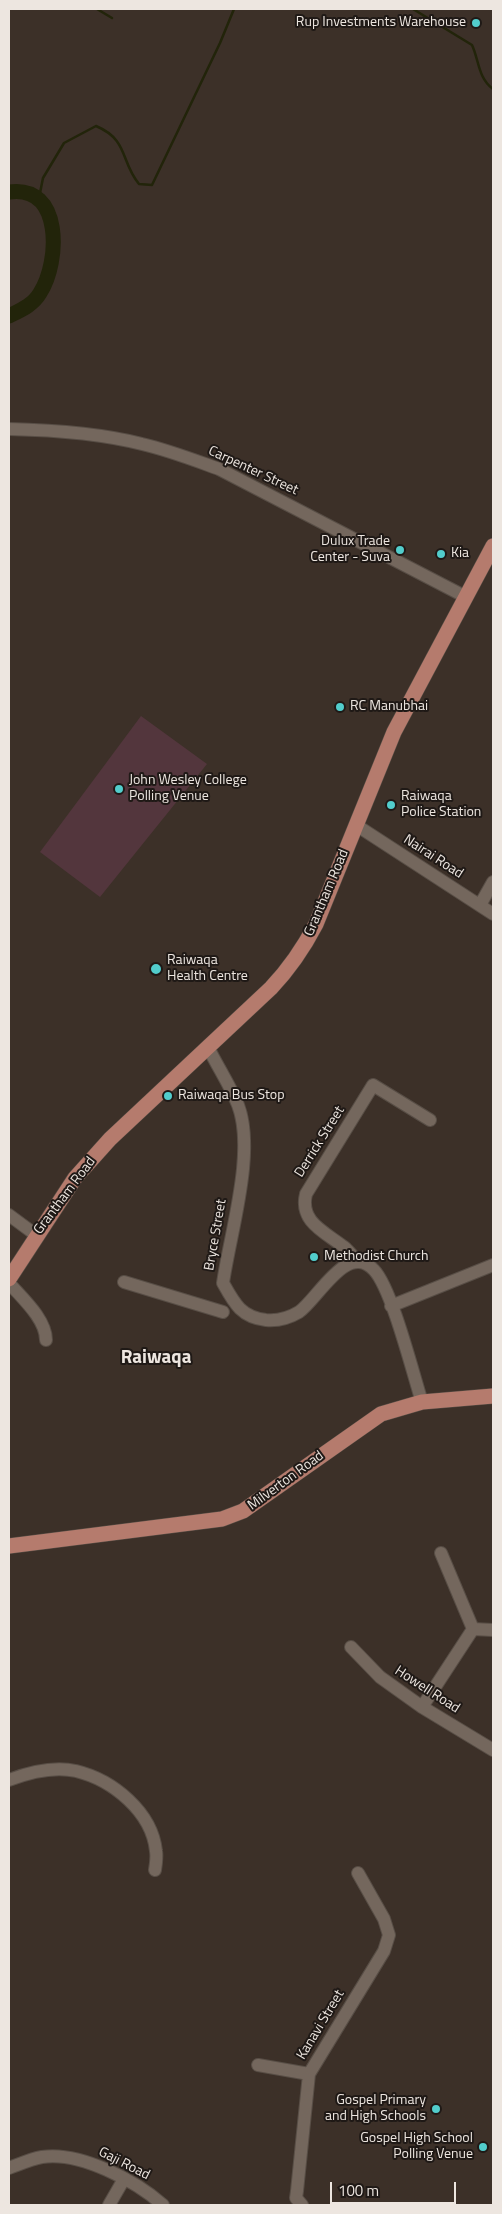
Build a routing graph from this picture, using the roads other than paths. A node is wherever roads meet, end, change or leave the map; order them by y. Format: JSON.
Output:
{"nodes":[{"id":1,"x":9,"y":428,"type":"edge"},
{"id":2,"x":493,"y":546,"type":"edge"},
{"id":3,"x":466,"y":597,"type":"junction"},
{"id":4,"x":356,"y":825,"type":"junction"},
{"id":5,"x":493,"y":882,"type":"edge"},
{"id":6,"x":480,"y":905,"type":"junction"},
{"id":7,"x":493,"y":914,"type":"edge"},
{"id":8,"x":208,"y":1047,"type":"junction"},
{"id":9,"x":430,"y":1120,"type":"dead end"},
{"id":10,"x":9,"y":1215,"type":"edge"},
{"id":11,"x":36,"y":1235,"type":"junction"},
{"id":12,"x":358,"y":1261,"type":"junction"},
{"id":13,"x":493,"y":1265,"type":"edge"},
{"id":14,"x":9,"y":1279,"type":"edge"},
{"id":15,"x":124,"y":1282,"type":"dead end"},
{"id":16,"x":9,"y":1283,"type":"edge"},
{"id":17,"x":391,"y":1306,"type":"junction"},
{"id":18,"x":223,"y":1312,"type":"dead end"},
{"id":19,"x":46,"y":1340,"type":"dead end"},
{"id":20,"x":493,"y":1396,"type":"edge"},
{"id":21,"x":422,"y":1402,"type":"junction"},
{"id":22,"x":9,"y":1546,"type":"edge"},
{"id":23,"x":441,"y":1553,"type":"dead end"},
{"id":24,"x":473,"y":1629,"type":"junction"},
{"id":25,"x":493,"y":1630,"type":"edge"},
{"id":26,"x":351,"y":1646,"type":"dead end"},
{"id":27,"x":422,"y":1707,"type":"junction"},
{"id":28,"x":493,"y":1750,"type":"edge"},
{"id":29,"x":9,"y":1780,"type":"edge"},
{"id":30,"x":155,"y":1870,"type":"dead end"},
{"id":31,"x":358,"y":1873,"type":"dead end"},
{"id":32,"x":258,"y":2065,"type":"dead end"},
{"id":33,"x":309,"y":2074,"type":"junction"},
{"id":34,"x":9,"y":2168,"type":"edge"},
{"id":35,"x":124,"y":2179,"type":"junction"},
{"id":36,"x":109,"y":2205,"type":"edge"},
{"id":37,"x":164,"y":2205,"type":"edge"},
{"id":38,"x":302,"y":2205,"type":"edge"}],
"edges":[{"from":1,"to":3,"type":"street","name":"Carpenter Street"},
{"from":2,"to":3,"type":"main road","name":"Grantham Road"},
{"from":3,"to":4,"type":"main road","name":"Grantham Road"},
{"from":4,"to":6,"type":"street","name":"Nairai Road"},
{"from":4,"to":8,"type":"main road","name":"Grantham Road"},
{"from":5,"to":6,"type":"street"},
{"from":6,"to":7,"type":"street","name":"Nairai Road"},
{"from":8,"to":11,"type":"main road","name":"Grantham Road"},
{"from":8,"to":12,"type":"street","name":"Bryce Street"},
{"from":9,"to":12,"type":"street","name":"Derrick Street"},
{"from":10,"to":11,"type":"street"},
{"from":11,"to":14,"type":"main road","name":"Grantham Road"},
{"from":12,"to":17,"type":"street"},
{"from":13,"to":17,"type":"street"},
{"from":15,"to":18,"type":"street"},
{"from":16,"to":19,"type":"street"},
{"from":17,"to":21,"type":"street"},
{"from":20,"to":21,"type":"main road","name":"Milverton Road"},
{"from":21,"to":22,"type":"main road","name":"Milverton Road"},
{"from":23,"to":24,"type":"street"},
{"from":24,"to":25,"type":"street"},
{"from":24,"to":27,"type":"street"},
{"from":26,"to":27,"type":"street","name":"Howell Road"},
{"from":27,"to":28,"type":"street","name":"Howell Road"},
{"from":29,"to":30,"type":"street"},
{"from":31,"to":33,"type":"street","name":"Kanavi Street"},
{"from":32,"to":33,"type":"street"},
{"from":33,"to":38,"type":"street","name":"Kanavi Street"},
{"from":34,"to":35,"type":"street","name":"Gaji Road"},
{"from":35,"to":36,"type":"street"},
{"from":35,"to":37,"type":"street","name":"Gaji Road"}]}
